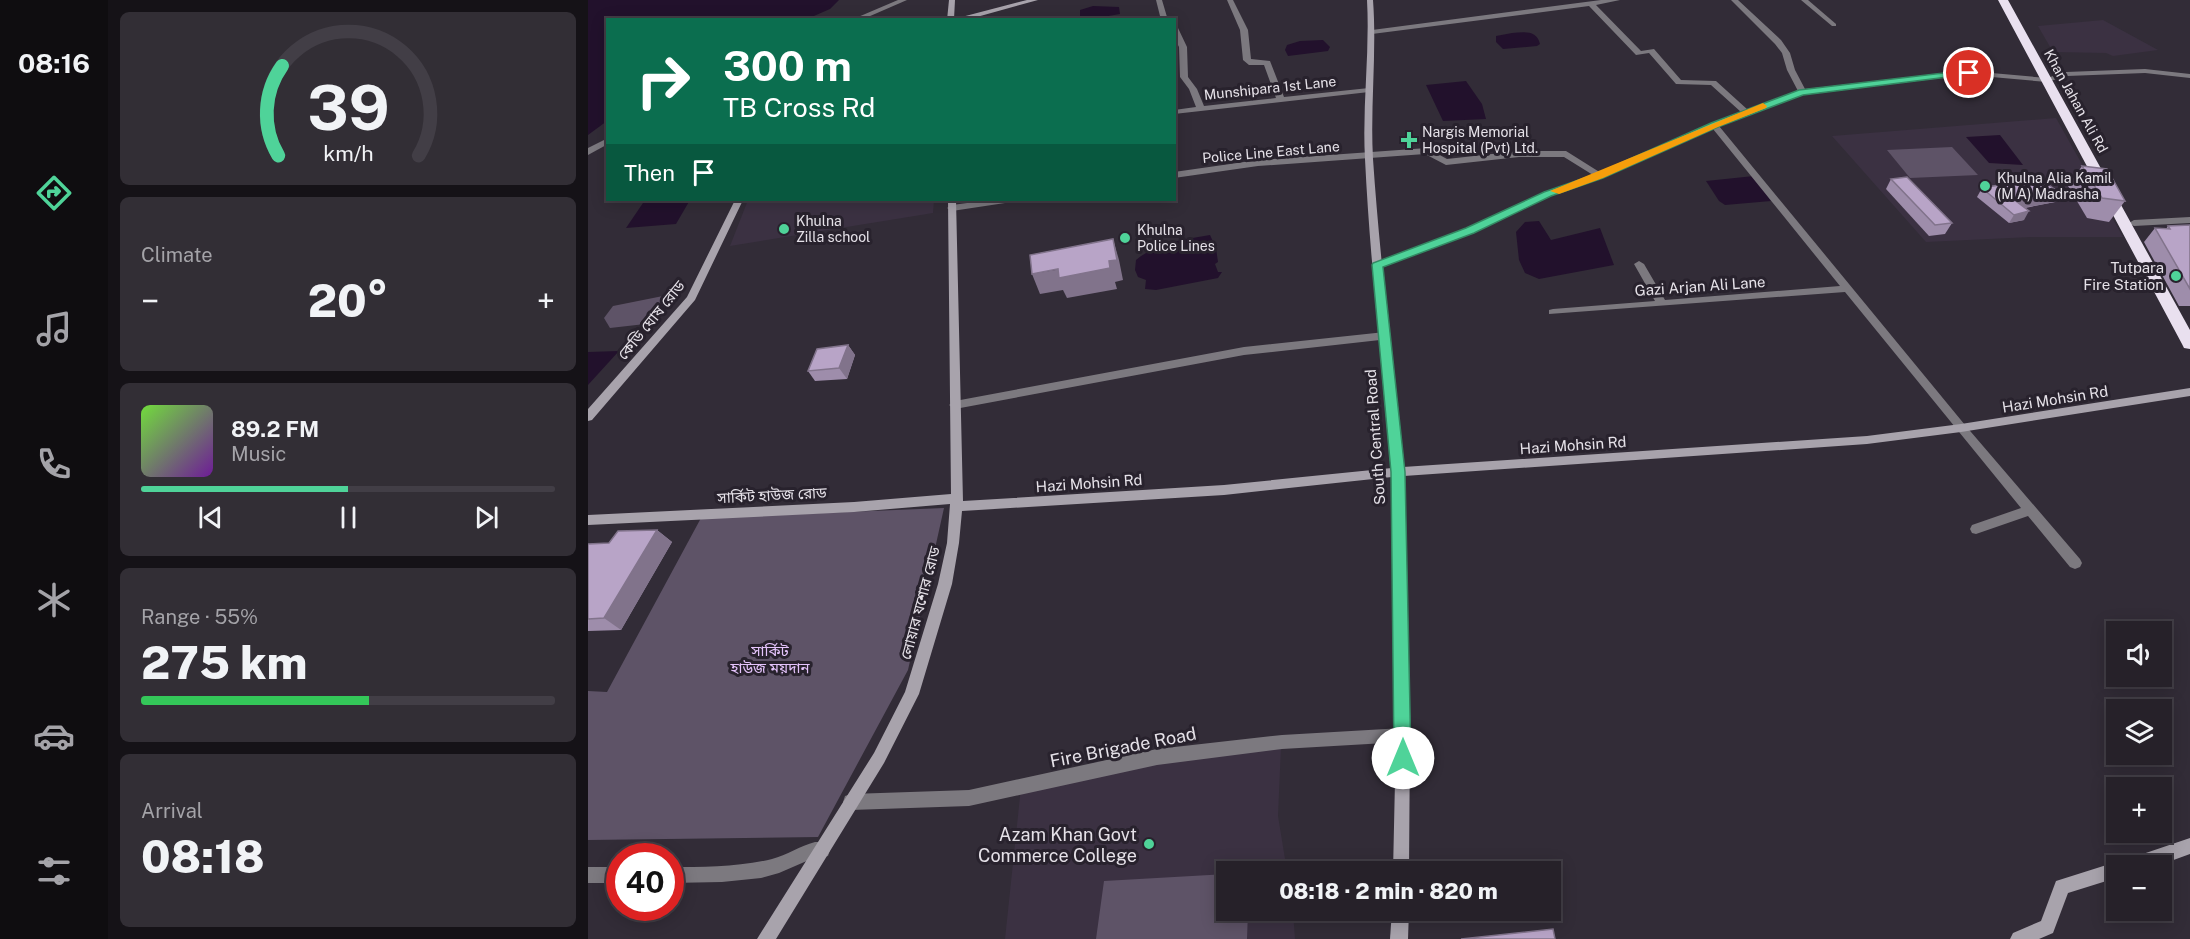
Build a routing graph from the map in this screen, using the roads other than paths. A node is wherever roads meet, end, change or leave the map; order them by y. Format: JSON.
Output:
{"nodes":[{"id":1,"x":904,"y":0,"type":"edge"},
{"id":2,"x":952,"y":0,"type":"edge"},
{"id":3,"x":1035,"y":0,"type":"edge"},
{"id":4,"x":1159,"y":0,"type":"edge"},
{"id":5,"x":1230,"y":0,"type":"edge"},
{"id":6,"x":1370,"y":0,"type":"edge"},
{"id":7,"x":1617,"y":0,"type":"edge"},
{"id":8,"x":1734,"y":0,"type":"edge"},
{"id":9,"x":1804,"y":0,"type":"edge"},
{"id":10,"x":2003,"y":0,"type":"edge"},
{"id":11,"x":2010,"y":0,"type":"edge"},
{"id":12,"x":1591,"y":3,"type":"junction"},
{"id":13,"x":859,"y":18,"type":"edge"},
{"id":14,"x":950,"y":18,"type":"edge"},
{"id":15,"x":964,"y":18,"type":"edge"},
{"id":16,"x":1162,"y":18,"type":"edge"},
{"id":17,"x":1834,"y":25,"type":"dead end"},
{"id":18,"x":1176,"y":32,"type":"edge"},
{"id":19,"x":1372,"y":32,"type":"junction"},
{"id":20,"x":2190,"y":76,"type":"edge"},
{"id":21,"x":2049,"y":79,"type":"junction"},
{"id":22,"x":1369,"y":90,"type":"junction"},
{"id":23,"x":1802,"y":92,"type":"junction"},
{"id":24,"x":1281,"y":101,"type":"junction"},
{"id":25,"x":1201,"y":109,"type":"junction"},
{"id":26,"x":1176,"y":112,"type":"edge"},
{"id":27,"x":1746,"y":112,"type":"junction"},
{"id":28,"x":1714,"y":125,"type":"junction"},
{"id":29,"x":606,"y":141,"type":"edge"},
{"id":30,"x":588,"y":152,"type":"edge"},
{"id":31,"x":1369,"y":157,"type":"junction"},
{"id":32,"x":1176,"y":175,"type":"edge"},
{"id":33,"x":1600,"y":176,"type":"junction"},
{"id":34,"x":739,"y":201,"type":"edge"},
{"id":35,"x":992,"y":201,"type":"edge"},
{"id":36,"x":952,"y":204,"type":"edge"},
{"id":37,"x":2190,"y":220,"type":"edge"},
{"id":38,"x":2134,"y":223,"type":"junction"},
{"id":39,"x":1639,"y":264,"type":"dead end"},
{"id":40,"x":1377,"y":265,"type":"junction"},
{"id":41,"x":1848,"y":289,"type":"junction"},
{"id":42,"x":1662,"y":304,"type":"junction"},
{"id":43,"x":1553,"y":312,"type":"dead end"},
{"id":44,"x":2190,"y":326,"type":"edge"},
{"id":45,"x":1385,"y":336,"type":"junction"},
{"id":46,"x":2190,"y":344,"type":"edge"},
{"id":47,"x":2190,"y":392,"type":"edge"},
{"id":48,"x":955,"y":405,"type":"junction"},
{"id":49,"x":588,"y":417,"type":"edge"},
{"id":50,"x":1961,"y":428,"type":"junction"},
{"id":51,"x":1398,"y":472,"type":"junction"},
{"id":52,"x":957,"y":502,"type":"junction"},
{"id":53,"x":2030,"y":510,"type":"junction"},
{"id":54,"x":588,"y":520,"type":"edge"},
{"id":55,"x":1976,"y":529,"type":"dead end"},
{"id":56,"x":2075,"y":563,"type":"dead end"},
{"id":57,"x":1403,"y":735,"type":"junction"},
{"id":58,"x":851,"y":802,"type":"junction"},
{"id":59,"x":2190,"y":846,"type":"edge"},
{"id":60,"x":822,"y":850,"type":"junction"},
{"id":61,"x":2164,"y":855,"type":"edge"},
{"id":62,"x":1401,"y":861,"type":"edge"},
{"id":63,"x":2106,"y":873,"type":"edge"},
{"id":64,"x":684,"y":874,"type":"edge"},
{"id":65,"x":588,"y":875,"type":"edge"},
{"id":66,"x":606,"y":875,"type":"edge"},
{"id":67,"x":1400,"y":921,"type":"edge"},
{"id":68,"x":766,"y":939,"type":"edge"},
{"id":69,"x":1399,"y":939,"type":"edge"},
{"id":70,"x":2019,"y":939,"type":"edge"}],
"edges":[{"from":1,"to":13,"type":"street"},
{"from":2,"to":14,"type":"street"},
{"from":3,"to":15,"type":"street"},
{"from":4,"to":16,"type":"street"},
{"from":5,"to":24,"type":"street"},
{"from":6,"to":19,"type":"street","name":"South Central Road"},
{"from":7,"to":12,"type":"street"},
{"from":8,"to":23,"type":"street"},
{"from":9,"to":17,"type":"street"},
{"from":10,"to":21,"type":"highway","name":"Khan Jahan Ali Rd"},
{"from":11,"to":21,"type":"highway","name":"Khan Jahan Ali Rd"},
{"from":12,"to":19,"type":"street"},
{"from":12,"to":27,"type":"street"},
{"from":18,"to":25,"type":"street"},
{"from":19,"to":22,"type":"street","name":"South Central Road"},
{"from":20,"to":21,"type":"street"},
{"from":21,"to":23,"type":"street"},
{"from":21,"to":38,"type":"highway","name":"Khan Jahan Ali Rd"},
{"from":21,"to":46,"type":"highway","name":"Khan Jahan Ali Rd"},
{"from":22,"to":24,"type":"street","name":"Munshipara 1st Lane"},
{"from":22,"to":31,"type":"street","name":"South Central Road"},
{"from":23,"to":27,"type":"street"},
{"from":24,"to":25,"type":"street","name":"Munshipara 1st Lane"},
{"from":25,"to":26,"type":"street","name":"Munshipara 1st Lane"},
{"from":27,"to":28,"type":"street"},
{"from":28,"to":33,"type":"street"},
{"from":28,"to":41,"type":"street"},
{"from":29,"to":30,"type":"street"},
{"from":31,"to":32,"type":"street","name":"Police Line East Lane"},
{"from":31,"to":33,"type":"street","name":"Police Line East Lane"},
{"from":31,"to":40,"type":"street","name":"South Central Road"},
{"from":33,"to":40,"type":"street"},
{"from":34,"to":49,"type":"street","name":"কেডি ঘোষ রোড"},
{"from":35,"to":36,"type":"street"},
{"from":36,"to":48,"type":"street","name":"লোয়ার যশোর রোড"},
{"from":37,"to":38,"type":"street"},
{"from":38,"to":44,"type":"highway","name":"Khan Jahan Ali Rd"},
{"from":39,"to":42,"type":"street"},
{"from":40,"to":45,"type":"street","name":"South Central Road"},
{"from":41,"to":42,"type":"street","name":"Gazi Arjan Ali Lane"},
{"from":41,"to":50,"type":"street"},
{"from":42,"to":43,"type":"street","name":"Gazi Arjan Ali Lane"},
{"from":45,"to":48,"type":"street"},
{"from":45,"to":51,"type":"street","name":"South Central Road"},
{"from":47,"to":50,"type":"street","name":"Hazi Mohsin Rd"},
{"from":48,"to":52,"type":"street","name":"লোয়ার যশোর রোড"},
{"from":50,"to":51,"type":"street","name":"Hazi Mohsin Rd"},
{"from":50,"to":53,"type":"street"},
{"from":51,"to":52,"type":"street","name":"Hazi Mohsin Rd"},
{"from":51,"to":57,"type":"street","name":"South Central Road"},
{"from":52,"to":54,"type":"street","name":"সার্কিট হাউজ রোড"},
{"from":52,"to":58,"type":"street","name":"লোয়ার যশোর রোড"},
{"from":53,"to":55,"type":"street"},
{"from":53,"to":56,"type":"street"},
{"from":57,"to":58,"type":"street","name":"Fire Brigade Road"},
{"from":57,"to":62,"type":"street","name":"South Central Road"},
{"from":58,"to":60,"type":"street","name":"লোয়ার যশোর রোড"},
{"from":59,"to":61,"type":"street"},
{"from":60,"to":64,"type":"street"},
{"from":60,"to":68,"type":"street","name":"লোয়ার যশোর রোড"},
{"from":63,"to":70,"type":"street"},
{"from":65,"to":66,"type":"street"},
{"from":67,"to":69,"type":"street"}]}
